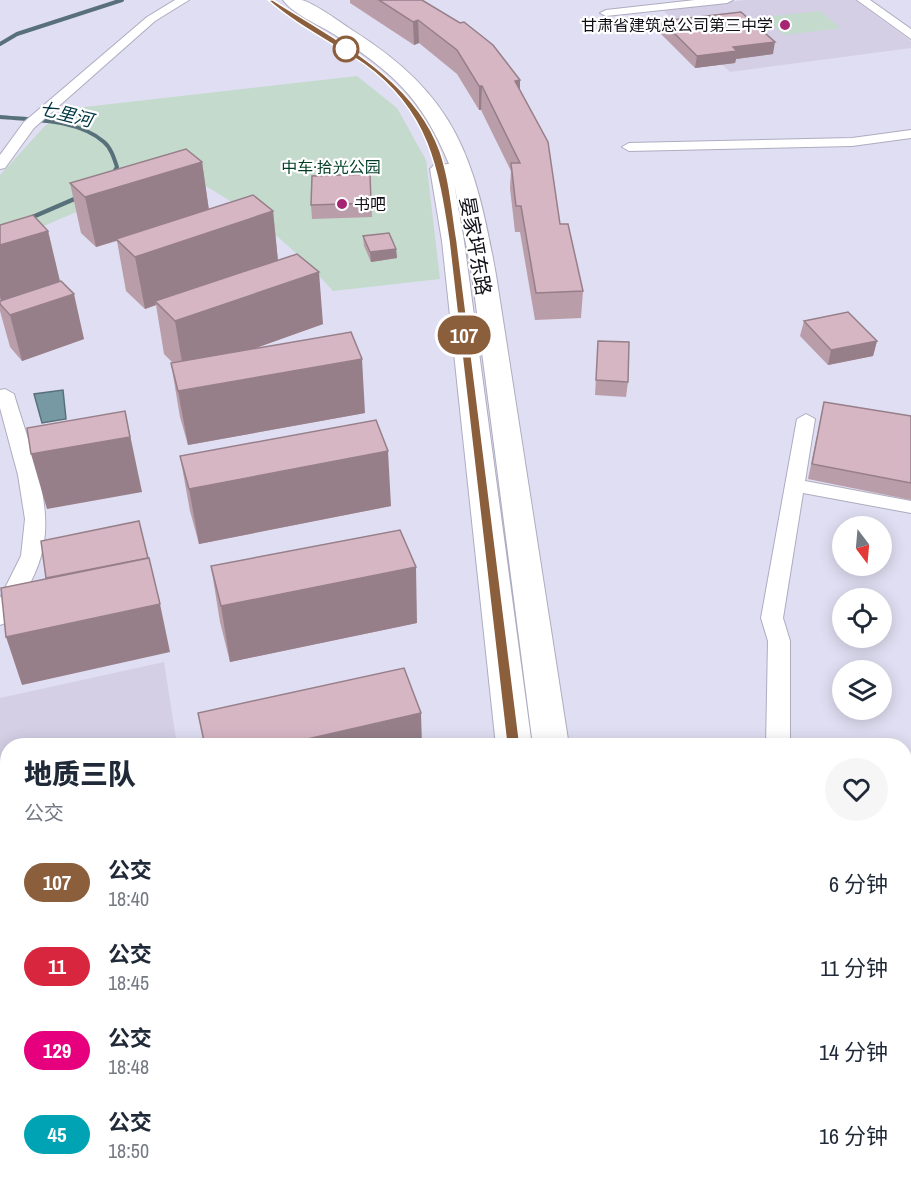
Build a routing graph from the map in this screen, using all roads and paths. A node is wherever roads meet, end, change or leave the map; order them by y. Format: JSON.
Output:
{"nodes":[{"id":1,"x":183,"y":0,"type":"edge"},
{"id":2,"x":271,"y":0,"type":"edge"},
{"id":3,"x":291,"y":0,"type":"edge"},
{"id":4,"x":727,"y":0,"type":"edge"},
{"id":5,"x":863,"y":0,"type":"edge"},
{"id":6,"x":606,"y":13,"type":"dead end"},
{"id":7,"x":911,"y":35,"type":"edge"},
{"id":8,"x":399,"y":81,"type":"junction"},
{"id":9,"x":911,"y":134,"type":"edge"},
{"id":10,"x":629,"y":147,"type":"dead end"},
{"id":11,"x":0,"y":165,"type":"edge"},
{"id":12,"x":5,"y":394,"type":"dead end"},
{"id":13,"x":806,"y":419,"type":"dead end"},
{"id":14,"x":795,"y":485,"type":"junction"},
{"id":15,"x":911,"y":507,"type":"edge"},
{"id":16,"x":0,"y":617,"type":"edge"},
{"id":17,"x":513,"y":738,"type":"edge"},
{"id":18,"x":550,"y":738,"type":"edge"},
{"id":19,"x":778,"y":738,"type":"edge"}],
"edges":[{"from":1,"to":11,"type":"street"},
{"from":2,"to":8,"type":"highway","name":"晏家坪东路"},
{"from":3,"to":8,"type":"highway","name":"晏家坪东路"},
{"from":4,"to":6,"type":"street"},
{"from":5,"to":7,"type":"street"},
{"from":8,"to":17,"type":"highway","name":"晏家坪东路"},
{"from":8,"to":18,"type":"highway","name":"晏家坪东路"},
{"from":9,"to":10,"type":"street"},
{"from":12,"to":16,"type":"street"},
{"from":13,"to":14,"type":"street"},
{"from":14,"to":15,"type":"street"},
{"from":14,"to":19,"type":"street"}]}
